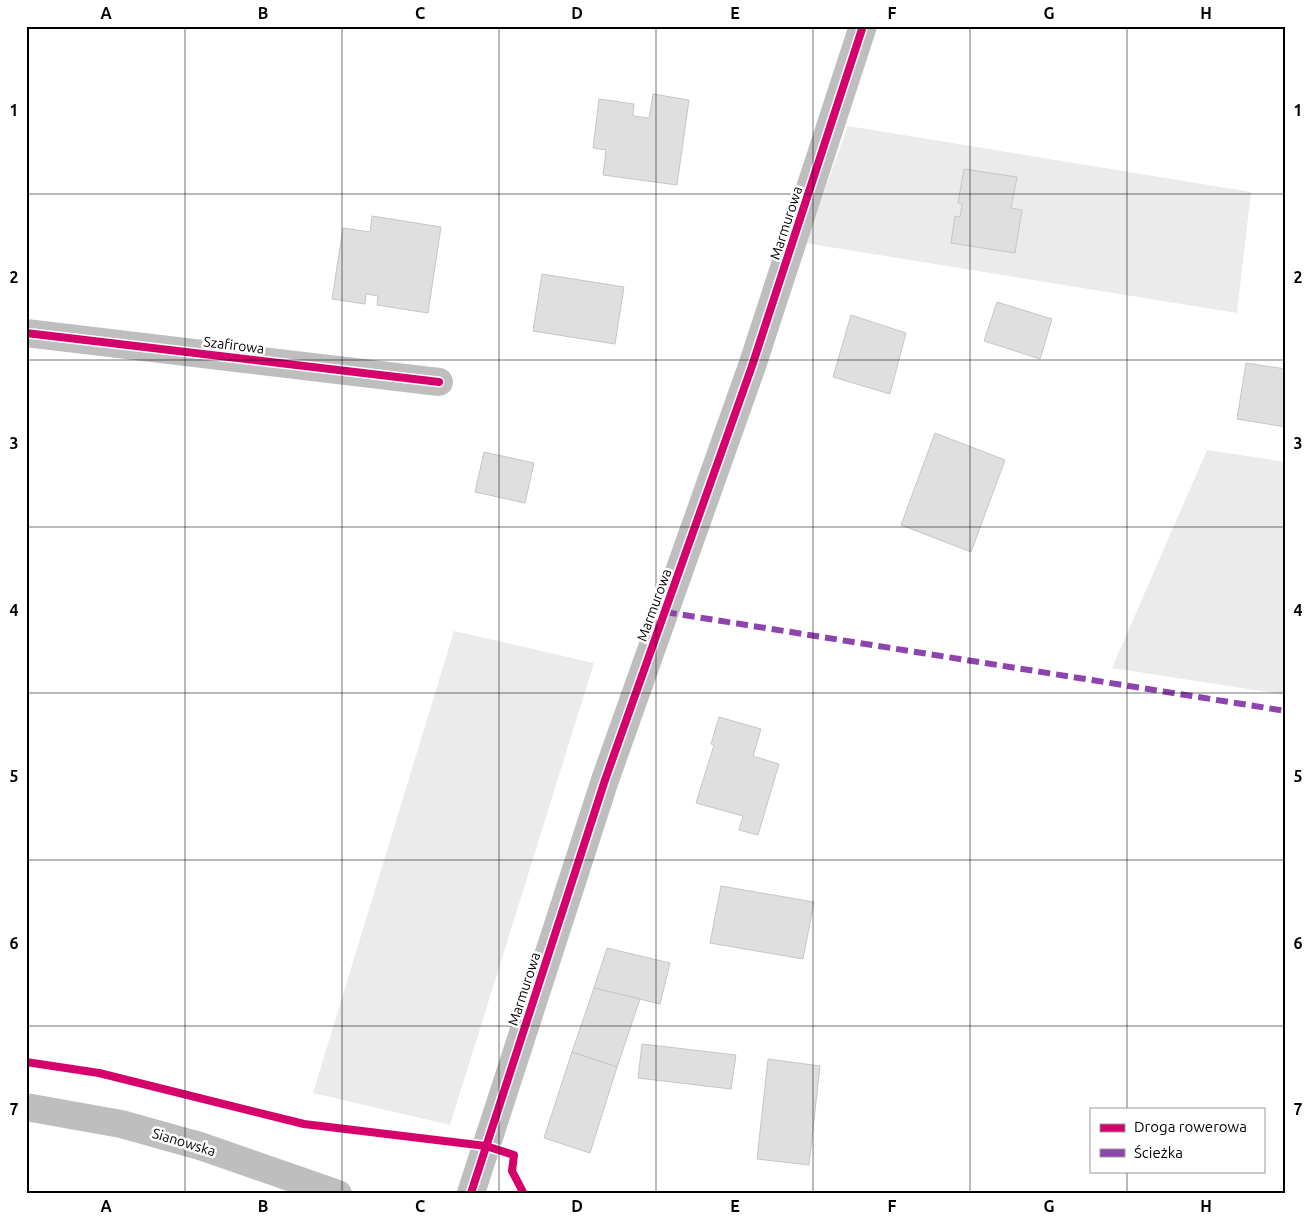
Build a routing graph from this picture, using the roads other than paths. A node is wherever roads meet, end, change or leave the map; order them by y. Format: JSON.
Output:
{"nodes":[{"id":1,"x":863,"y":26,"type":"edge"},
{"id":2,"x":26,"y":333,"type":"edge"},
{"id":3,"x":439,"y":382,"type":"dead end"},
{"id":4,"x":26,"y":1107,"type":"edge"},
{"id":5,"x":338,"y":1194,"type":"edge"},
{"id":6,"x":471,"y":1194,"type":"edge"}],
"edges":[{"from":1,"to":6,"type":"street","name":"Marmurowa"},
{"from":2,"to":3,"type":"street","name":"Szafirowa"},
{"from":4,"to":5,"type":"street","name":"Sianowska"}]}
